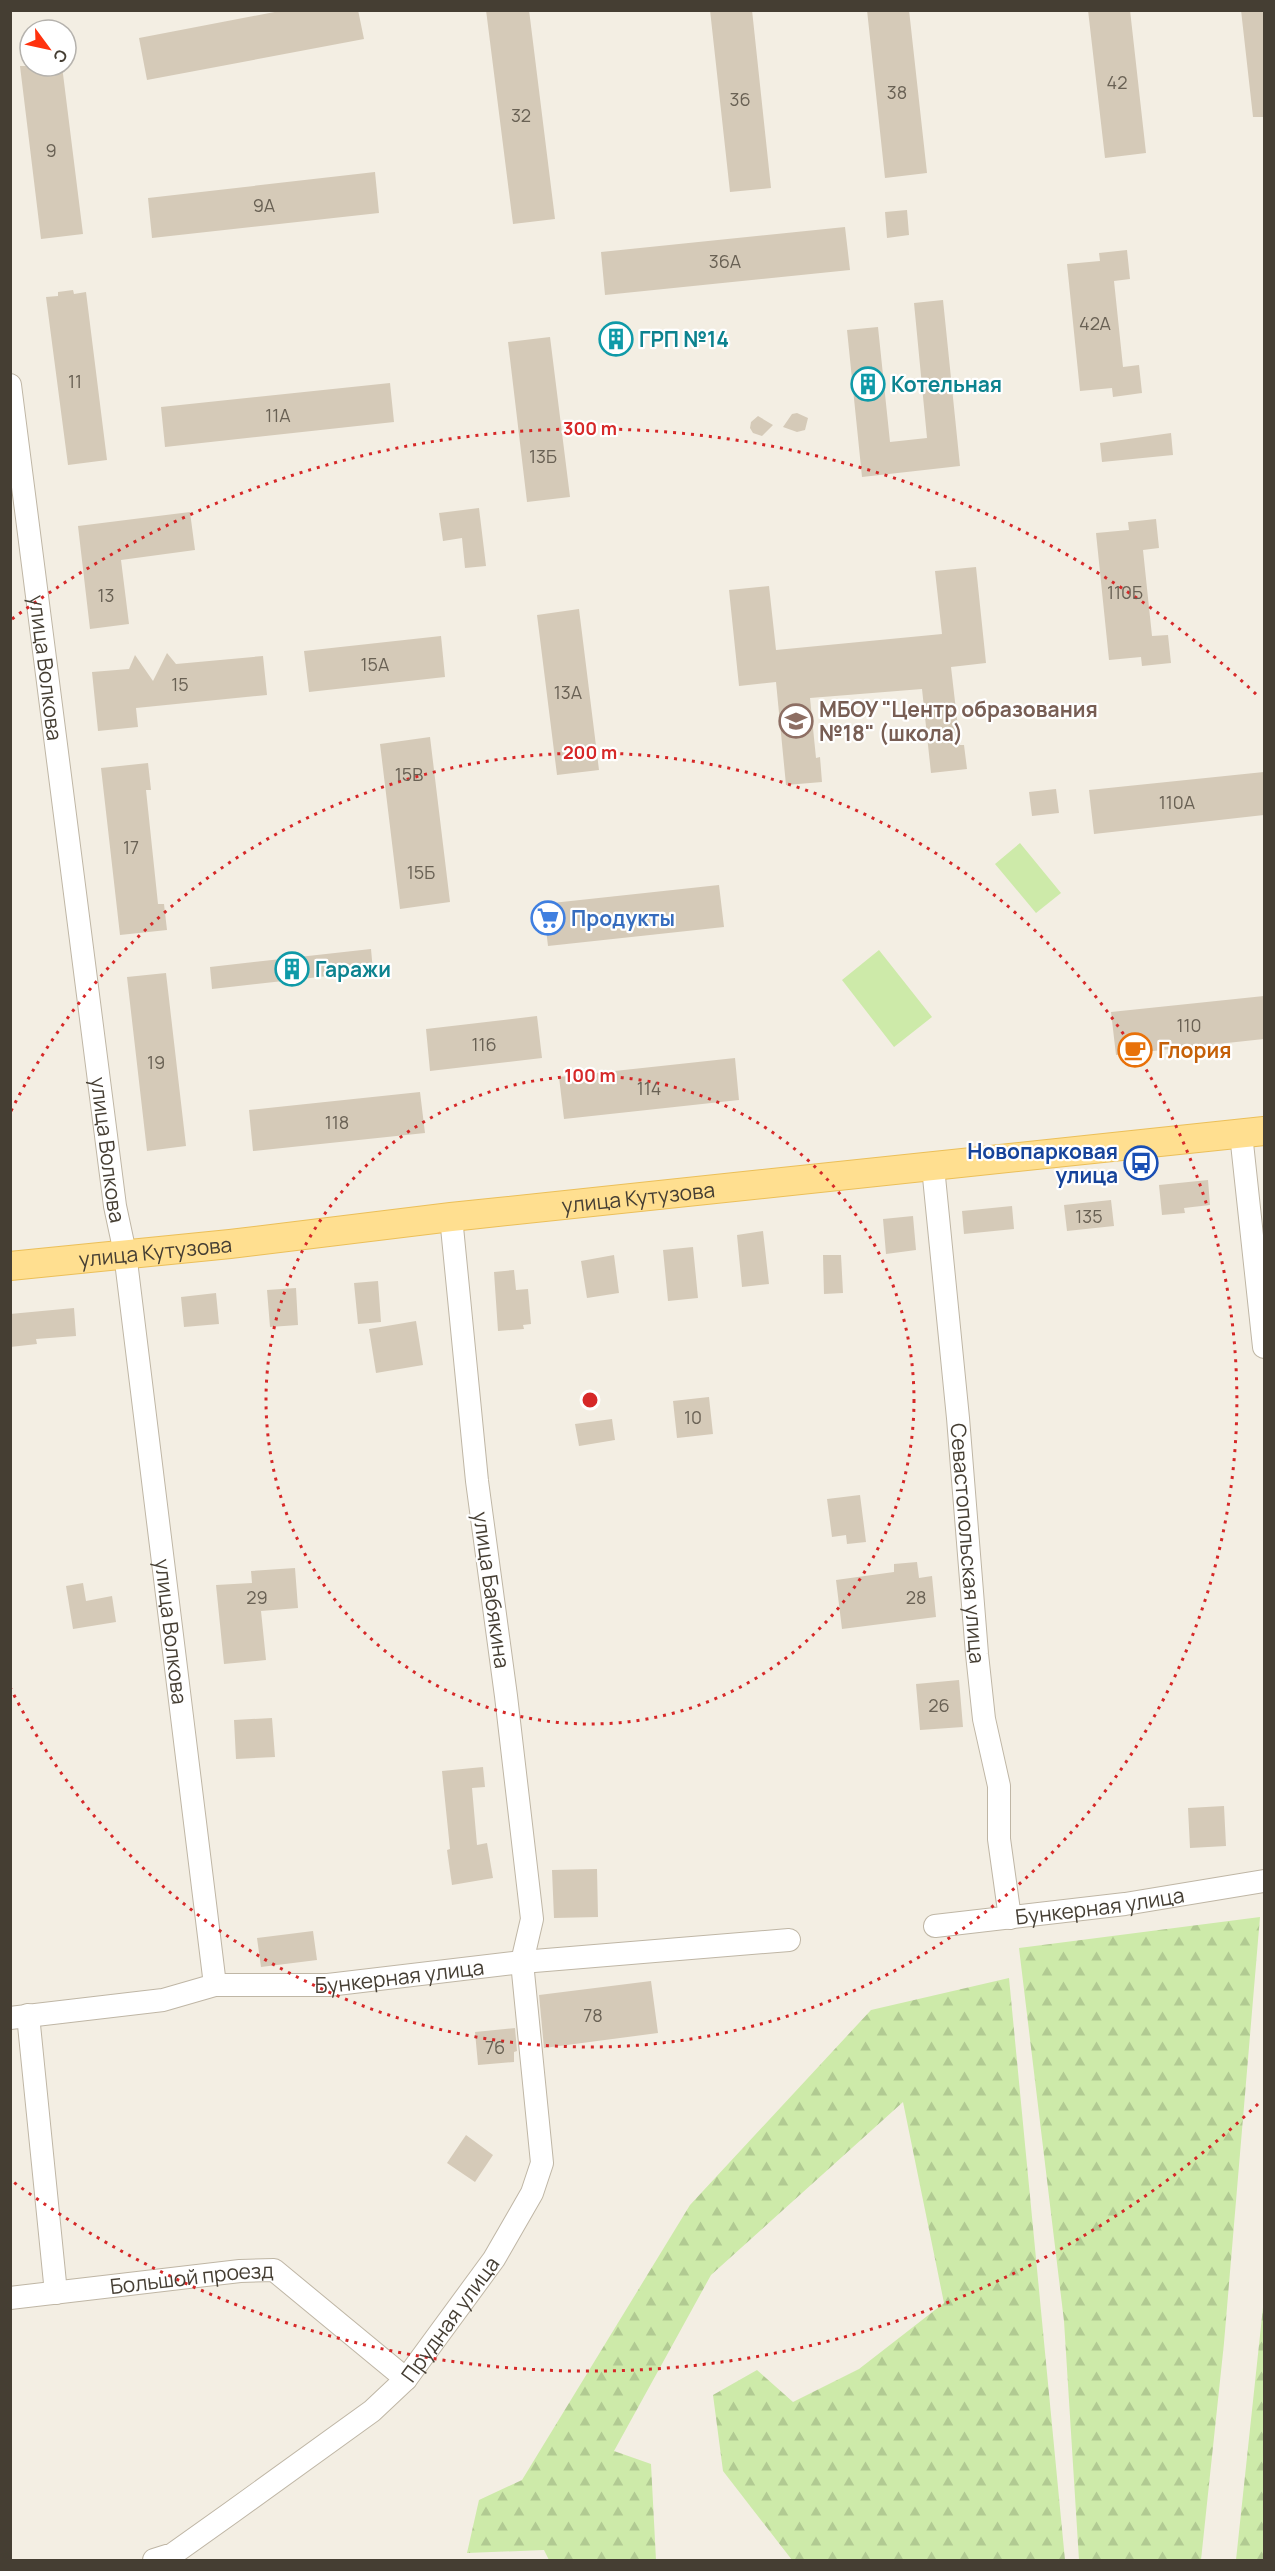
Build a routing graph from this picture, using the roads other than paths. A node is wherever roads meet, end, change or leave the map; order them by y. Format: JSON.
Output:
{"nodes":[{"id":1,"x":11,"y":398,"type":"edge"},
{"id":2,"x":1253,"y":1132,"type":"edge"},
{"id":3,"x":933,"y":1167,"type":"junction"},
{"id":4,"x":451,"y":1217,"type":"junction"},
{"id":5,"x":126,"y":1254,"type":"junction"},
{"id":6,"x":10,"y":1266,"type":"edge"},
{"id":7,"x":1264,"y":1347,"type":"edge"},
{"id":8,"x":1264,"y":1881,"type":"edge"},
{"id":9,"x":1010,"y":1918,"type":"junction"},
{"id":10,"x":935,"y":1926,"type":"dead end"},
{"id":11,"x":789,"y":1940,"type":"dead end"},
{"id":12,"x":522,"y":1962,"type":"junction"},
{"id":13,"x":215,"y":1985,"type":"junction"},
{"id":14,"x":19,"y":2016,"type":"edge"},
{"id":15,"x":56,"y":2293,"type":"junction"},
{"id":16,"x":10,"y":2298,"type":"edge"},
{"id":17,"x":406,"y":2379,"type":"junction"},
{"id":18,"x":154,"y":2560,"type":"edge"}],
"edges":[{"from":1,"to":5,"type":"street","name":"улица Волкова"},
{"from":2,"to":3,"type":"main road","name":"улица Кутузова"},
{"from":2,"to":7,"type":"street"},
{"from":3,"to":4,"type":"main road","name":"улица Кутузова"},
{"from":3,"to":9,"type":"street","name":"Севастопольская улица"},
{"from":4,"to":5,"type":"main road","name":"улица Кутузова"},
{"from":4,"to":12,"type":"street","name":"улица Бабякина"},
{"from":5,"to":6,"type":"main road","name":"улица Кутузова"},
{"from":5,"to":13,"type":"street","name":"улица Волкова"},
{"from":8,"to":9,"type":"street","name":"Бункерная улица"},
{"from":9,"to":10,"type":"street","name":"Бункерная улица"},
{"from":11,"to":12,"type":"street","name":"Бункерная улица"},
{"from":12,"to":13,"type":"street","name":"Бункерная улица"},
{"from":12,"to":17,"type":"street","name":"Прудная улица"},
{"from":13,"to":14,"type":"street","name":"Бункерная улица"},
{"from":14,"to":15,"type":"street"},
{"from":15,"to":16,"type":"street","name":"Большой проезд"},
{"from":15,"to":17,"type":"street","name":"Большой проезд"},
{"from":17,"to":18,"type":"street","name":"Прудная улица"}]}
